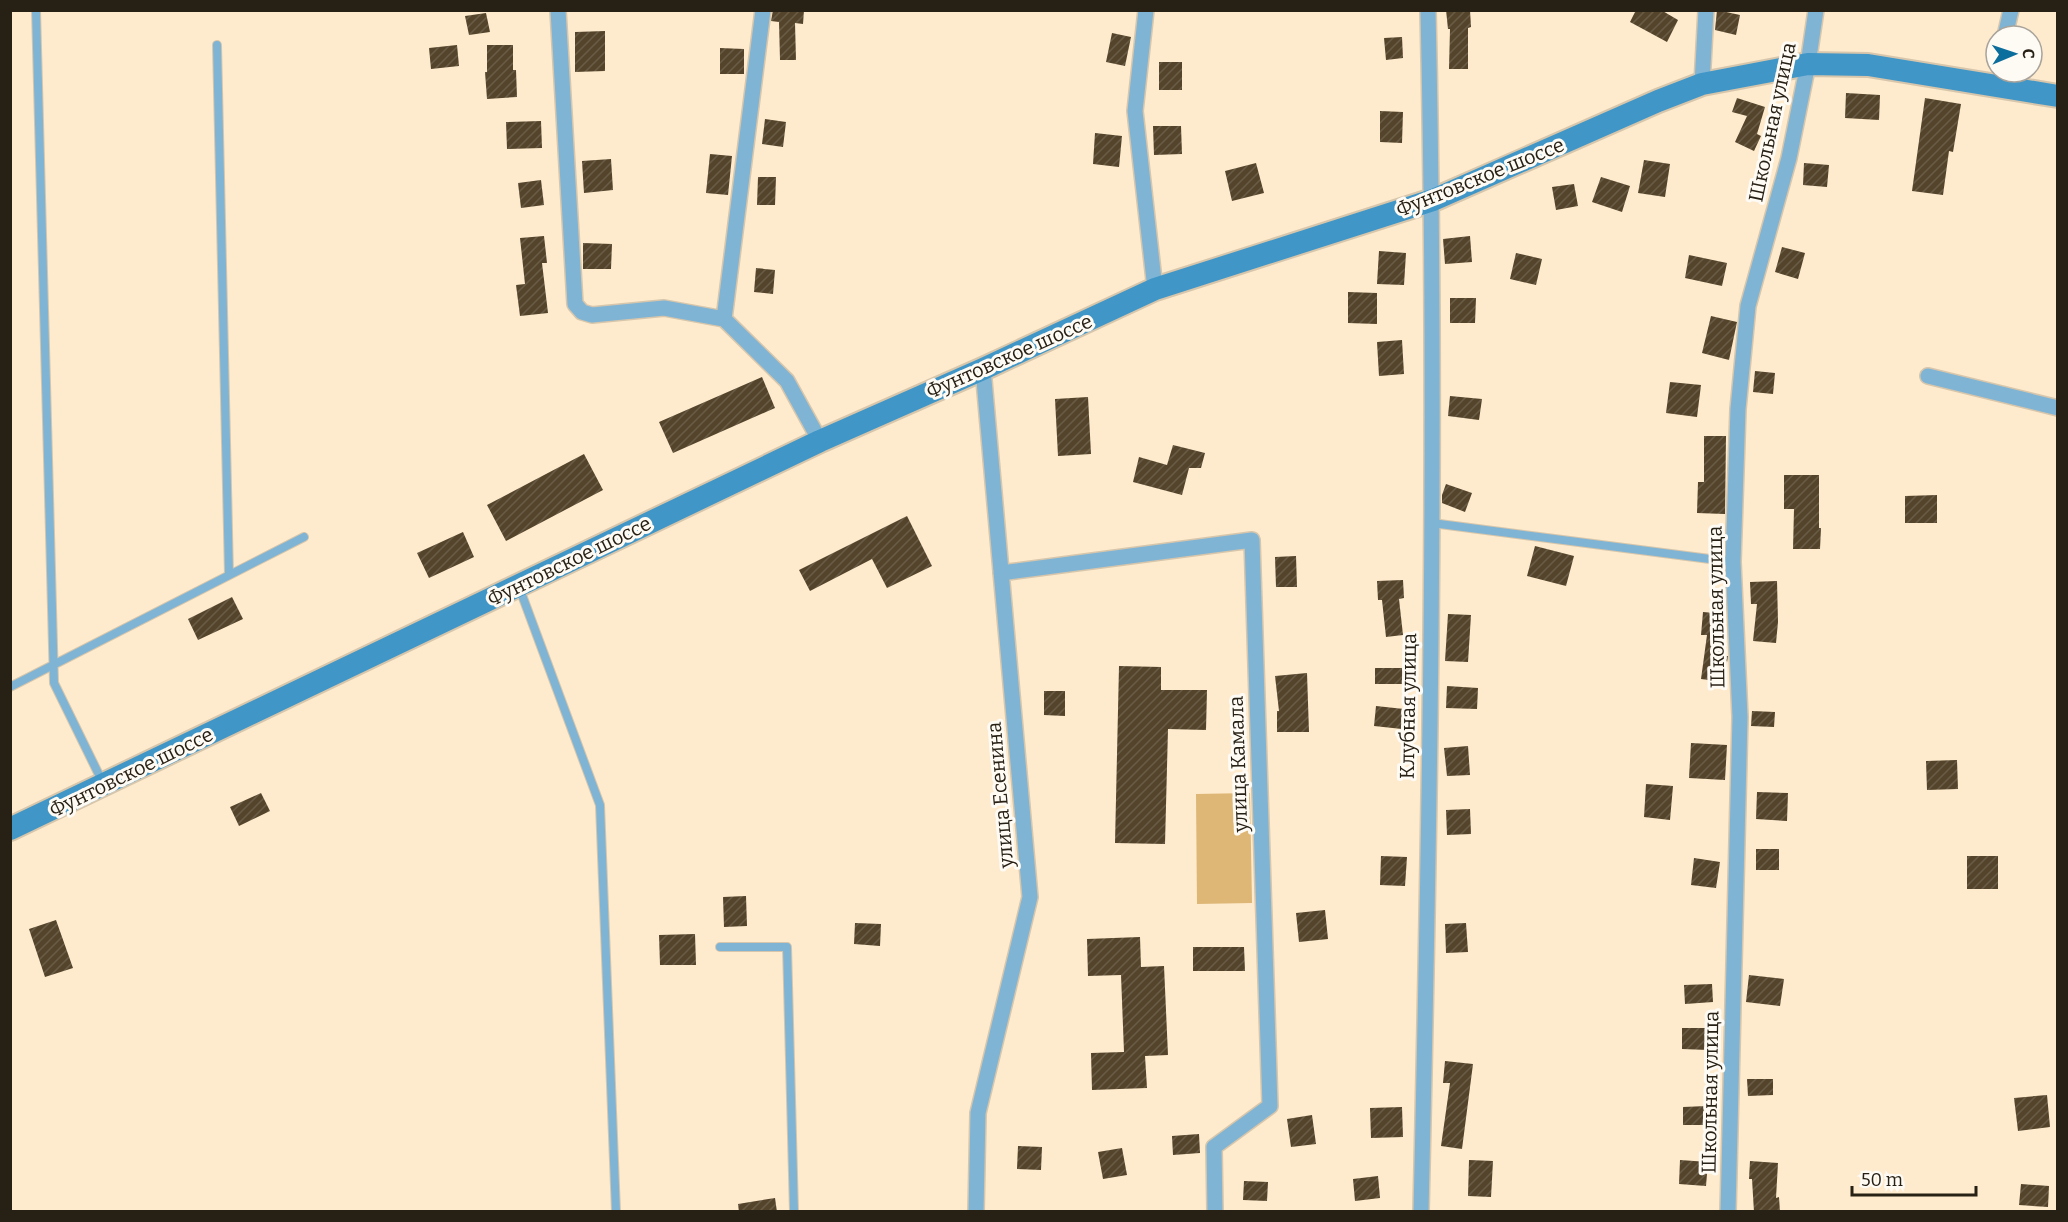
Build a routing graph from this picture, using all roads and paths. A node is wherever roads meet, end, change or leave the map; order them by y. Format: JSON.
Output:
{"nodes":[{"id":1,"x":36,"y":10,"type":"edge"},
{"id":2,"x":558,"y":10,"type":"edge"},
{"id":3,"x":763,"y":10,"type":"edge"},
{"id":4,"x":1146,"y":10,"type":"edge"},
{"id":5,"x":1428,"y":10,"type":"edge"},
{"id":6,"x":1706,"y":10,"type":"edge"},
{"id":7,"x":1816,"y":10,"type":"edge"},
{"id":8,"x":217,"y":45,"type":"dead end"},
{"id":9,"x":1808,"y":64,"type":"junction"},
{"id":10,"x":1984,"y":77,"type":"edge"},
{"id":11,"x":1702,"y":84,"type":"junction"},
{"id":12,"x":2016,"y":84,"type":"edge"},
{"id":13,"x":2058,"y":96,"type":"edge"},
{"id":14,"x":1432,"y":200,"type":"junction"},
{"id":15,"x":1155,"y":289,"type":"junction"},
{"id":16,"x":724,"y":318,"type":"junction"},
{"id":17,"x":983,"y":369,"type":"junction"},
{"id":18,"x":1928,"y":376,"type":"dead end"},
{"id":19,"x":2058,"y":408,"type":"edge"},
{"id":20,"x":820,"y":441,"type":"junction"},
{"id":21,"x":1432,"y":523,"type":"junction"},
{"id":22,"x":304,"y":537,"type":"dead end"},
{"id":23,"x":1733,"y":562,"type":"junction"},
{"id":24,"x":1001,"y":573,"type":"junction"},
{"id":25,"x":229,"y":576,"type":"junction"},
{"id":26,"x":519,"y":585,"type":"junction"},
{"id":27,"x":54,"y":665,"type":"junction"},
{"id":28,"x":10,"y":687,"type":"edge"},
{"id":29,"x":104,"y":784,"type":"junction"},
{"id":30,"x":10,"y":829,"type":"edge"},
{"id":31,"x":720,"y":947,"type":"dead end"},
{"id":32,"x":616,"y":1212,"type":"edge"},
{"id":33,"x":794,"y":1212,"type":"edge"},
{"id":34,"x":976,"y":1212,"type":"edge"},
{"id":35,"x":1215,"y":1212,"type":"edge"},
{"id":36,"x":1421,"y":1212,"type":"edge"},
{"id":37,"x":1728,"y":1212,"type":"edge"}],
"edges":[{"from":1,"to":27,"type":"lane"},
{"from":2,"to":16,"type":"street"},
{"from":3,"to":16,"type":"street"},
{"from":4,"to":15,"type":"street"},
{"from":5,"to":14,"type":"street","name":"Клубная улица"},
{"from":6,"to":11,"type":"street"},
{"from":7,"to":9,"type":"street","name":"Школьная улица"},
{"from":8,"to":25,"type":"lane"},
{"from":9,"to":10,"type":"street","name":"Фунтовское шоссе"},
{"from":9,"to":11,"type":"street","name":"Фунтовское шоссе"},
{"from":9,"to":23,"type":"street","name":"Школьная улица"},
{"from":11,"to":14,"type":"street","name":"Фунтовское шоссе"},
{"from":12,"to":13,"type":"street","name":"Фунтовское шоссе"},
{"from":14,"to":15,"type":"street","name":"Фунтовское шоссе"},
{"from":14,"to":21,"type":"street","name":"Клубная улица"},
{"from":15,"to":17,"type":"street","name":"Фунтовское шоссе"},
{"from":16,"to":20,"type":"street"},
{"from":17,"to":20,"type":"street","name":"Фунтовское шоссе"},
{"from":17,"to":24,"type":"street","name":"улица Есенина"},
{"from":18,"to":19,"type":"street"},
{"from":20,"to":26,"type":"street","name":"Фунтовское шоссе"},
{"from":21,"to":23,"type":"lane"},
{"from":21,"to":36,"type":"street","name":"Клубная улица"},
{"from":22,"to":25,"type":"lane"},
{"from":23,"to":37,"type":"street","name":"Школьная улица"},
{"from":24,"to":34,"type":"street","name":"улица Есенина"},
{"from":24,"to":35,"type":"street","name":"улица Камала"},
{"from":25,"to":27,"type":"lane"},
{"from":26,"to":29,"type":"street","name":"Фунтовское шоссе"},
{"from":26,"to":32,"type":"lane"},
{"from":27,"to":28,"type":"lane"},
{"from":27,"to":29,"type":"lane"},
{"from":29,"to":30,"type":"street","name":"Фунтовское шоссе"},
{"from":31,"to":33,"type":"lane"}]}
